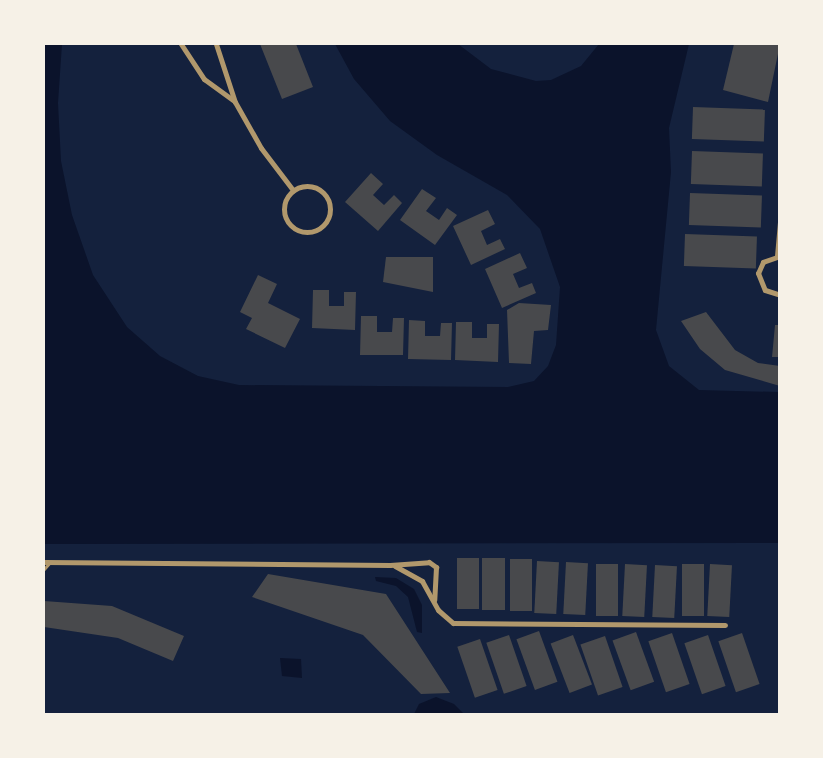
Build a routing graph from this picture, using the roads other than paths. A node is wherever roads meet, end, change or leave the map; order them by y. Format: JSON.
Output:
{"nodes":[{"id":1,"x":181,"y":44,"type":"edge"},
{"id":2,"x":216,"y":44,"type":"edge"},
{"id":3,"x":235,"y":102,"type":"junction"},
{"id":4,"x":293,"y":190,"type":"junction"},
{"id":5,"x":780,"y":222,"type":"edge"},
{"id":6,"x":778,"y":256,"type":"edge"},
{"id":7,"x":780,"y":295,"type":"edge"},
{"id":8,"x":51,"y":561,"type":"junction"},
{"id":9,"x":44,"y":562,"type":"edge"},
{"id":10,"x":390,"y":565,"type":"junction"},
{"id":11,"x":44,"y":569,"type":"edge"},
{"id":12,"x":436,"y":575,"type":"junction"},
{"id":13,"x":422,"y":581,"type":"junction"},
{"id":14,"x":434,"y":600,"type":"junction"},
{"id":15,"x":725,"y":625,"type":"dead end"}],
"edges":[{"from":1,"to":3,"type":"street"},
{"from":2,"to":3,"type":"street"},
{"from":3,"to":4,"type":"street"},
{"from":4,"to":4,"type":"street"},
{"from":5,"to":6,"type":"street"},
{"from":6,"to":7,"type":"street"},
{"from":8,"to":9,"type":"street"},
{"from":8,"to":10,"type":"street"},
{"from":8,"to":11,"type":"lane"},
{"from":10,"to":12,"type":"street"},
{"from":10,"to":13,"type":"street"},
{"from":12,"to":13,"type":"street"},
{"from":12,"to":14,"type":"street"},
{"from":13,"to":14,"type":"street"},
{"from":14,"to":15,"type":"street"}]}
